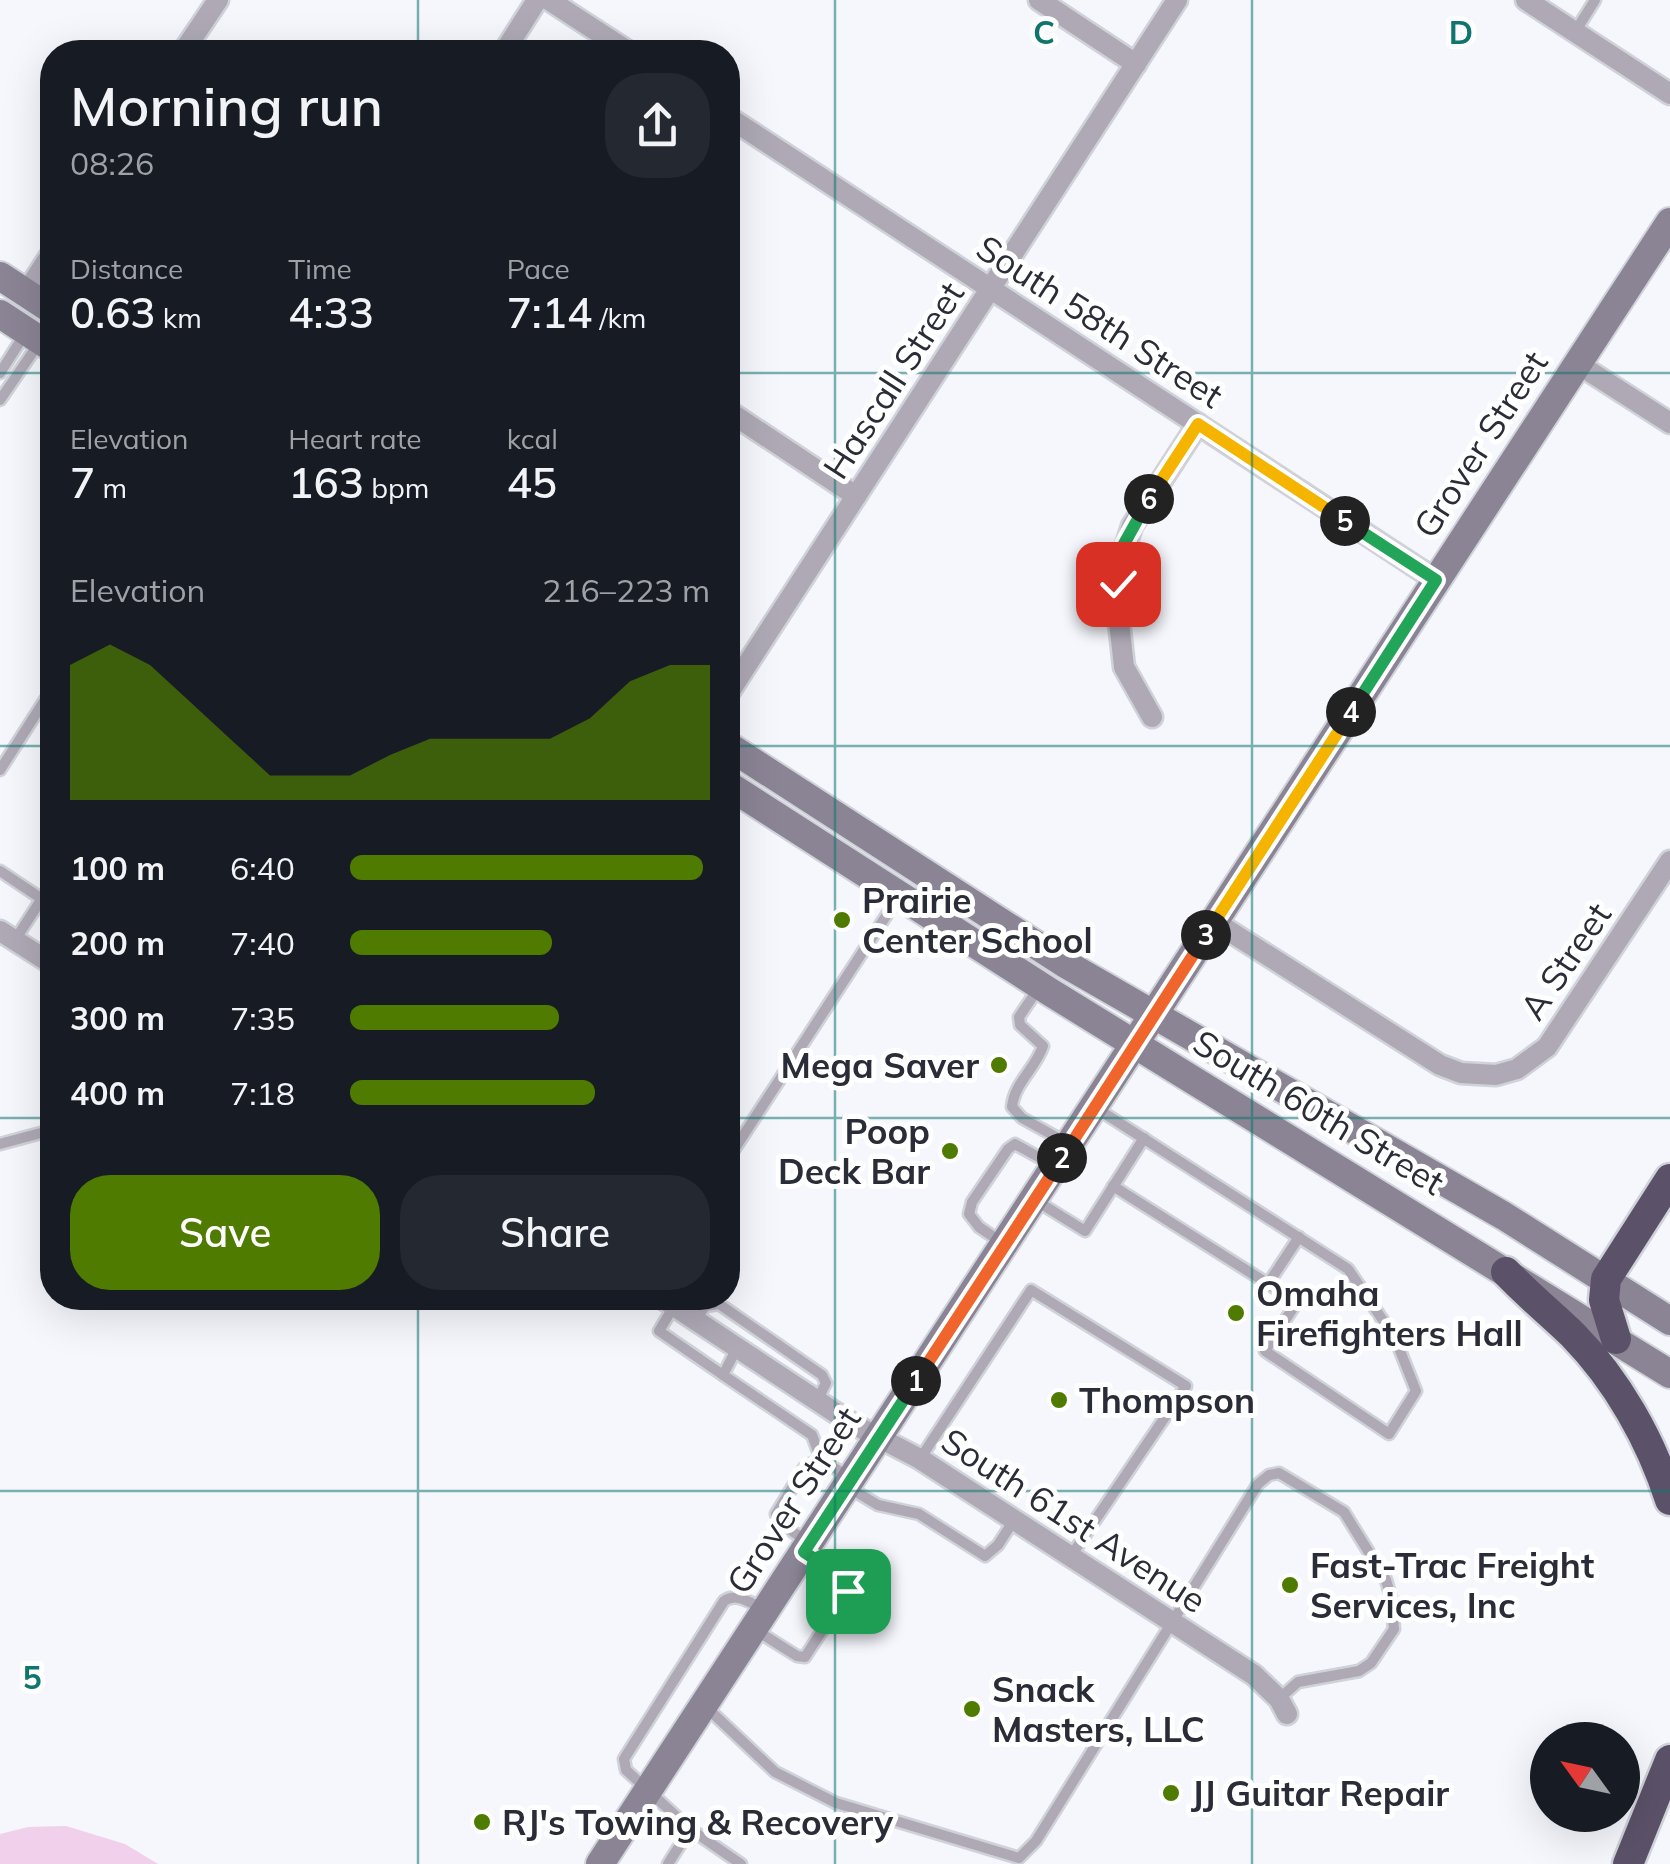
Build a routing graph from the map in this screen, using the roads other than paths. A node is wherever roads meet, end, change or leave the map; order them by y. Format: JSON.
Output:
{"nodes":[{"id":1,"x":218,"y":0,"type":"edge"},
{"id":2,"x":538,"y":0,"type":"edge"},
{"id":3,"x":549,"y":0,"type":"edge"},
{"id":4,"x":1038,"y":0,"type":"edge"},
{"id":5,"x":1177,"y":0,"type":"edge"},
{"id":6,"x":1526,"y":0,"type":"edge"},
{"id":7,"x":1594,"y":0,"type":"edge"},
{"id":8,"x":1575,"y":32,"type":"junction"},
{"id":9,"x":192,"y":40,"type":"edge"},
{"id":10,"x":512,"y":40,"type":"edge"},
{"id":11,"x":611,"y":40,"type":"edge"},
{"id":12,"x":1136,"y":64,"type":"junction"},
{"id":13,"x":1670,"y":94,"type":"edge"},
{"id":14,"x":740,"y":125,"type":"edge"},
{"id":15,"x":1670,"y":222,"type":"edge"},
{"id":16,"x":40,"y":271,"type":"edge"},
{"id":17,"x":0,"y":276,"type":"edge"},
{"id":18,"x":990,"y":289,"type":"junction"},
{"id":19,"x":26,"y":293,"type":"junction"},
{"id":20,"x":40,"y":302,"type":"edge"},
{"id":21,"x":0,"y":314,"type":"edge"},
{"id":22,"x":40,"y":340,"type":"edge"},
{"id":23,"x":1578,"y":364,"type":"junction"},
{"id":24,"x":0,"y":373,"type":"edge"},
{"id":25,"x":0,"y":400,"type":"edge"},
{"id":26,"x":1667,"y":416,"type":"edge"},
{"id":27,"x":740,"y":419,"type":"edge"},
{"id":28,"x":1198,"y":424,"type":"junction"},
{"id":29,"x":856,"y":496,"type":"junction"},
{"id":30,"x":1436,"y":580,"type":"junction"},
{"id":31,"x":740,"y":675,"type":"edge"},
{"id":32,"x":40,"y":708,"type":"edge"},
{"id":33,"x":1152,"y":718,"type":"dead end"},
{"id":34,"x":740,"y":754,"type":"edge"},
{"id":35,"x":0,"y":770,"type":"edge"},
{"id":36,"x":740,"y":774,"type":"edge"},
{"id":37,"x":740,"y":793,"type":"edge"},
{"id":38,"x":876,"y":842,"type":"junction"},
{"id":39,"x":1670,"y":861,"type":"edge"},
{"id":40,"x":0,"y":871,"type":"edge"},
{"id":41,"x":899,"y":896,"type":"junction"},
{"id":42,"x":40,"y":898,"type":"edge"},
{"id":43,"x":40,"y":901,"type":"edge"},
{"id":44,"x":1215,"y":922,"type":"junction"},
{"id":45,"x":8,"y":936,"type":"edge"},
{"id":46,"x":40,"y":956,"type":"edge"},
{"id":47,"x":1040,"y":986,"type":"junction"},
{"id":48,"x":1154,"y":1017,"type":"junction"},
{"id":49,"x":1136,"y":1044,"type":"junction"},
{"id":50,"x":1095,"y":1107,"type":"junction"},
{"id":51,"x":40,"y":1133,"type":"edge"},
{"id":52,"x":1144,"y":1138,"type":"junction"},
{"id":53,"x":740,"y":1141,"type":"edge"},
{"id":54,"x":0,"y":1144,"type":"edge"},
{"id":55,"x":1063,"y":1156,"type":"junction"},
{"id":56,"x":1670,"y":1180,"type":"edge"},
{"id":57,"x":1114,"y":1186,"type":"junction"},
{"id":58,"x":1034,"y":1200,"type":"junction"},
{"id":59,"x":1298,"y":1237,"type":"junction"},
{"id":60,"x":1005,"y":1245,"type":"junction"},
{"id":61,"x":1506,"y":1272,"type":"junction"},
{"id":62,"x":1606,"y":1279,"type":"junction"},
{"id":63,"x":1268,"y":1284,"type":"junction"},
{"id":64,"x":666,"y":1310,"type":"edge"},
{"id":65,"x":680,"y":1310,"type":"edge"},
{"id":66,"x":702,"y":1310,"type":"edge"},
{"id":67,"x":728,"y":1310,"type":"edge"},
{"id":68,"x":696,"y":1320,"type":"junction"},
{"id":69,"x":1670,"y":1322,"type":"edge"},
{"id":70,"x":1616,"y":1339,"type":"junction"},
{"id":71,"x":737,"y":1348,"type":"junction"},
{"id":72,"x":1670,"y":1374,"type":"edge"},
{"id":73,"x":724,"y":1375,"type":"junction"},
{"id":74,"x":817,"y":1401,"type":"junction"},
{"id":75,"x":878,"y":1438,"type":"junction"},
{"id":76,"x":920,"y":1459,"type":"junction"},
{"id":77,"x":822,"y":1462,"type":"junction"},
{"id":78,"x":849,"y":1482,"type":"junction"},
{"id":79,"x":1670,"y":1500,"type":"edge"},
{"id":80,"x":1014,"y":1520,"type":"junction"},
{"id":81,"x":807,"y":1547,"type":"junction"},
{"id":82,"x":1070,"y":1556,"type":"junction"},
{"id":83,"x":759,"y":1620,"type":"junction"},
{"id":84,"x":1172,"y":1622,"type":"junction"},
{"id":85,"x":704,"y":1705,"type":"junction"},
{"id":86,"x":1283,"y":1707,"type":"joint"},
{"id":87,"x":1670,"y":1760,"type":"edge"},
{"id":88,"x":649,"y":1788,"type":"junction"},
{"id":89,"x":690,"y":1829,"type":"junction"},
{"id":90,"x":600,"y":1864,"type":"edge"},
{"id":91,"x":668,"y":1864,"type":"edge"},
{"id":92,"x":742,"y":1864,"type":"edge"},
{"id":93,"x":1628,"y":1864,"type":"edge"}],
"edges":[{"from":1,"to":9,"type":"street"},
{"from":2,"to":10,"type":"street"},
{"from":3,"to":11,"type":"street"},
{"from":4,"to":12,"type":"street"},
{"from":5,"to":12,"type":"street","name":"Hascall Street"},
{"from":6,"to":8,"type":"street"},
{"from":7,"to":8,"type":"lane"},
{"from":8,"to":13,"type":"street"},
{"from":12,"to":18,"type":"street","name":"Hascall Street"},
{"from":14,"to":18,"type":"street","name":"South 58th Street"},
{"from":15,"to":23,"type":"main road","name":"Grover Street"},
{"from":16,"to":19,"type":"street"},
{"from":17,"to":19,"type":"main road"},
{"from":18,"to":28,"type":"street","name":"South 58th Street"},
{"from":18,"to":29,"type":"street","name":"Hascall Street"},
{"from":19,"to":20,"type":"main road"},
{"from":21,"to":22,"type":"main road"},
{"from":22,"to":24,"type":"lane"},
{"from":22,"to":25,"type":"lane"},
{"from":23,"to":26,"type":"street"},
{"from":23,"to":30,"type":"main road","name":"Grover Street"},
{"from":27,"to":29,"type":"street"},
{"from":28,"to":30,"type":"street","name":"South 58th Street"},
{"from":28,"to":33,"type":"street"},
{"from":29,"to":31,"type":"street","name":"Hascall Street"},
{"from":30,"to":44,"type":"main road","name":"Grover Street"},
{"from":32,"to":35,"type":"lane"},
{"from":34,"to":38,"type":"main road","name":"South 60th Street"},
{"from":36,"to":38,"type":"main road"},
{"from":37,"to":41,"type":"main road","name":"South 60th Street"},
{"from":38,"to":48,"type":"main road","name":"South 60th Street"},
{"from":39,"to":44,"type":"street","name":"A Street"},
{"from":40,"to":42,"type":"lane"},
{"from":41,"to":47,"type":"main road","name":"South 60th Street"},
{"from":41,"to":53,"type":"lane"},
{"from":43,"to":45,"type":"lane"},
{"from":44,"to":48,"type":"main road","name":"Grover Street"},
{"from":45,"to":46,"type":"street"},
{"from":47,"to":49,"type":"main road","name":"South 60th Street"},
{"from":47,"to":55,"type":"lane"},
{"from":48,"to":49,"type":"main road","name":"Grover Street"},
{"from":48,"to":62,"type":"main road","name":"South 60th Street"},
{"from":49,"to":50,"type":"main road","name":"Grover Street"},
{"from":49,"to":61,"type":"main road","name":"South 60th Street"},
{"from":50,"to":52,"type":"lane"},
{"from":50,"to":55,"type":"main road","name":"Grover Street"},
{"from":51,"to":54,"type":"lane"},
{"from":52,"to":57,"type":"lane"},
{"from":52,"to":59,"type":"lane"},
{"from":55,"to":58,"type":"main road","name":"Grover Street"},
{"from":55,"to":60,"type":"lane"},
{"from":56,"to":62,"type":"highway"},
{"from":57,"to":58,"type":"lane"},
{"from":57,"to":63,"type":"lane"},
{"from":58,"to":60,"type":"main road","name":"Grover Street"},
{"from":59,"to":63,"type":"lane"},
{"from":59,"to":63,"type":"lane"},
{"from":60,"to":75,"type":"main road","name":"Grover Street"},
{"from":61,"to":70,"type":"main road","name":"South 60th Street"},
{"from":61,"to":79,"type":"highway"},
{"from":62,"to":69,"type":"main road","name":"South 60th Street"},
{"from":62,"to":70,"type":"highway"},
{"from":64,"to":73,"type":"lane"},
{"from":65,"to":68,"type":"street","name":"South 61st Avenue"},
{"from":66,"to":68,"type":"lane"},
{"from":67,"to":74,"type":"lane"},
{"from":68,"to":71,"type":"street","name":"South 61st Avenue"},
{"from":70,"to":72,"type":"main road","name":"South 60th Street"},
{"from":71,"to":73,"type":"lane"},
{"from":71,"to":74,"type":"street","name":"South 61st Avenue"},
{"from":73,"to":77,"type":"lane"},
{"from":74,"to":75,"type":"street","name":"South 61st Avenue"},
{"from":75,"to":76,"type":"street","name":"South 61st Avenue"},
{"from":75,"to":78,"type":"main road","name":"Grover Street"},
{"from":76,"to":80,"type":"street","name":"South 61st Avenue"},
{"from":76,"to":82,"type":"lane"},
{"from":77,"to":78,"type":"lane"},
{"from":77,"to":81,"type":"lane"},
{"from":78,"to":80,"type":"lane"},
{"from":78,"to":81,"type":"main road","name":"Grover Street"},
{"from":80,"to":82,"type":"street","name":"South 61st Avenue"},
{"from":81,"to":83,"type":"main road","name":"Grover Street"},
{"from":81,"to":83,"type":"lane"},
{"from":82,"to":84,"type":"street","name":"South 61st Avenue"},
{"from":83,"to":85,"type":"main road","name":"Grover Street"},
{"from":83,"to":88,"type":"lane"},
{"from":84,"to":85,"type":"lane"},
{"from":84,"to":86,"type":"street","name":"South 61st Avenue"},
{"from":84,"to":86,"type":"lane"},
{"from":85,"to":88,"type":"main road","name":"Grover Street"},
{"from":87,"to":93,"type":"highway"},
{"from":88,"to":89,"type":"lane"},
{"from":88,"to":90,"type":"main road","name":"Grover Street"},
{"from":89,"to":91,"type":"lane"},
{"from":89,"to":92,"type":"lane"}]}
